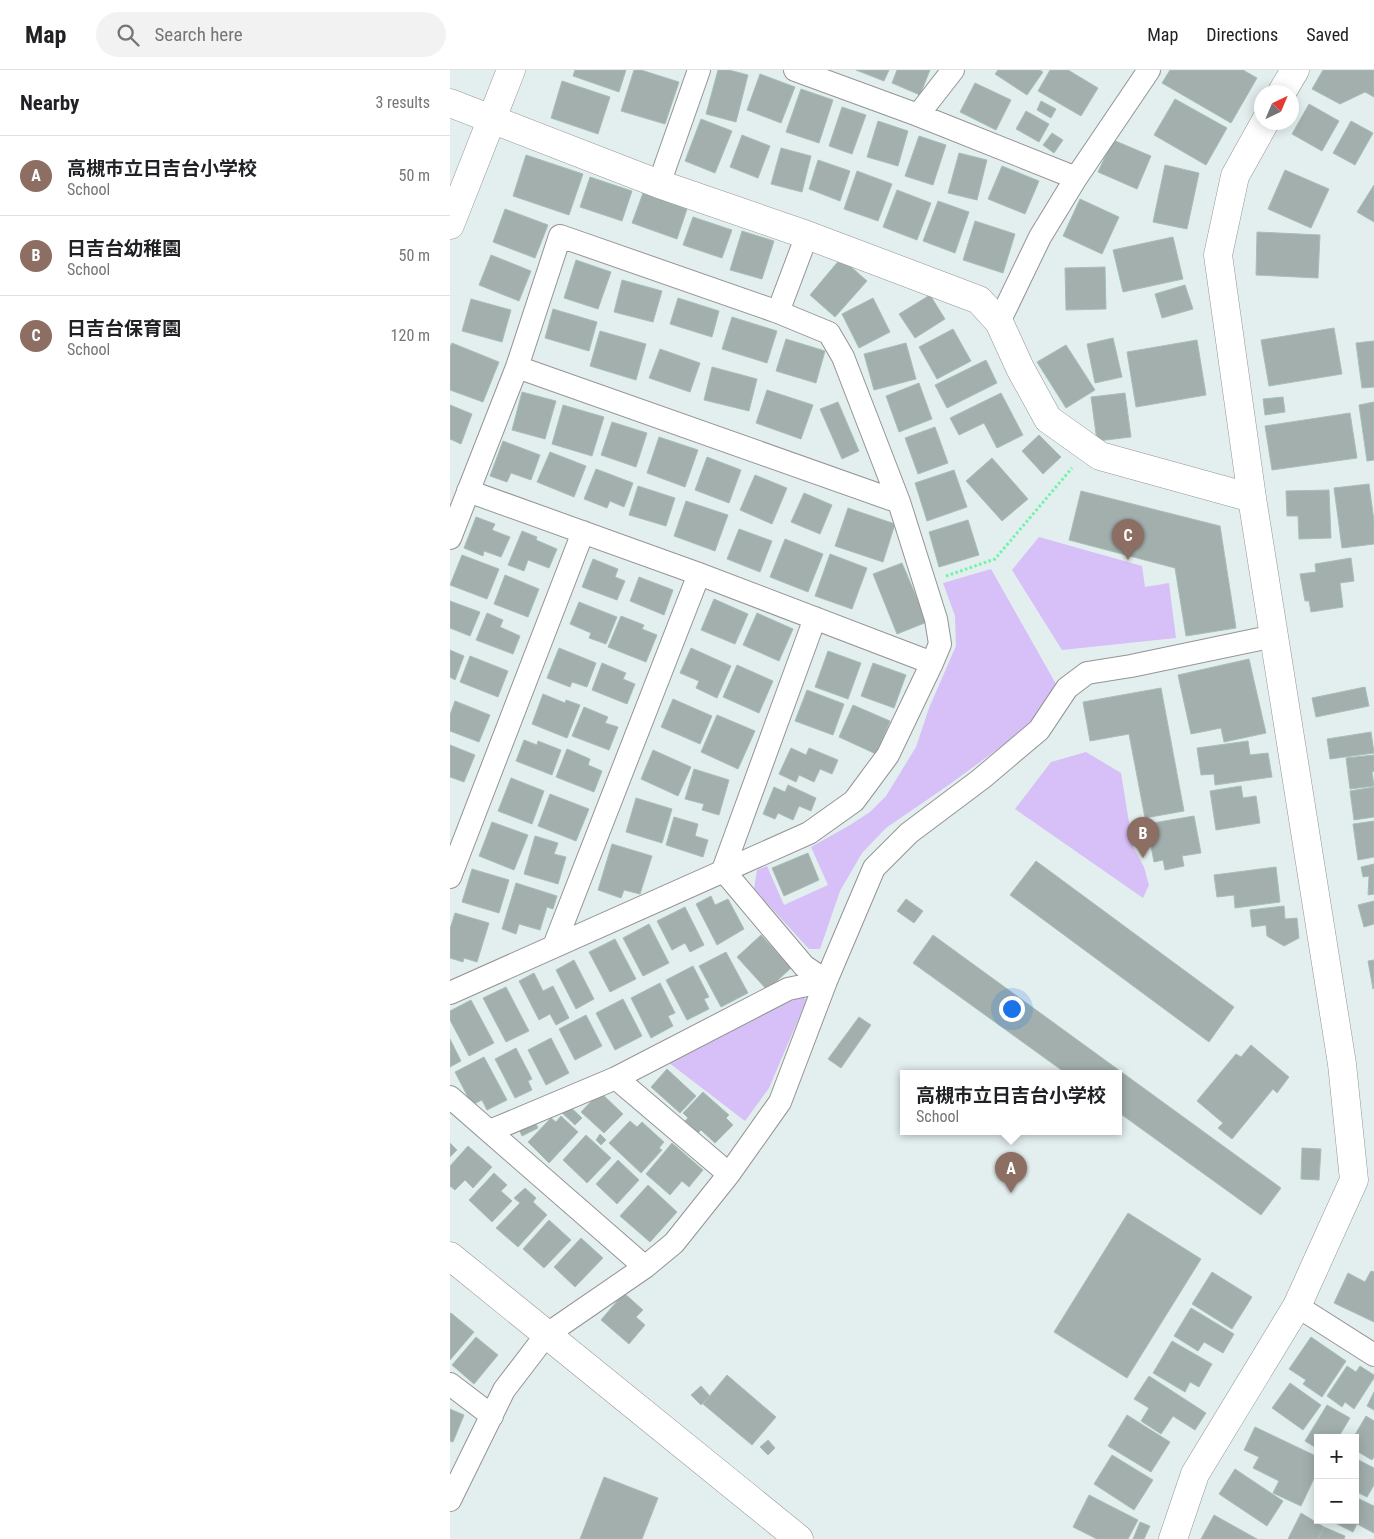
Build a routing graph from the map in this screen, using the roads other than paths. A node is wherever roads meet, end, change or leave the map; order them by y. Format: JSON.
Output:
{"nodes":[{"id":1,"x":511,"y":70,"type":"edge"},
{"id":2,"x":699,"y":70,"type":"edge"},
{"id":3,"x":953,"y":70,"type":"edge"},
{"id":4,"x":1149,"y":70,"type":"edge"},
{"id":5,"x":1295,"y":70,"type":"edge"},
{"id":6,"x":806,"y":72,"type":"edge"},
{"id":7,"x":1286,"y":85,"type":"edge"},
{"id":8,"x":450,"y":103,"type":"edge"},
{"id":9,"x":918,"y":116,"type":"junction"},
{"id":10,"x":492,"y":118,"type":"junction"},
{"id":11,"x":1261,"y":130,"type":"edge"},
{"id":12,"x":1076,"y":178,"type":"junction"},
{"id":13,"x":659,"y":184,"type":"junction"},
{"id":14,"x":450,"y":225,"type":"edge"},
{"id":15,"x":807,"y":235,"type":"junction"},
{"id":16,"x":778,"y":312,"type":"junction"},
{"id":17,"x":998,"y":322,"type":"junction"},
{"id":18,"x":517,"y":367,"type":"junction"},
{"id":19,"x":468,"y":491,"type":"junction"},
{"id":20,"x":1252,"y":498,"type":"junction"},
{"id":21,"x":899,"y":502,"type":"junction"},
{"id":22,"x":583,"y":532,"type":"junction"},
{"id":23,"x":450,"y":538,"type":"edge"},
{"id":24,"x":699,"y":574,"type":"junction"},
{"id":25,"x":815,"y":618,"type":"junction"},
{"id":26,"x":1274,"y":636,"type":"junction"},
{"id":27,"x":932,"y":663,"type":"junction"},
{"id":28,"x":722,"y":870,"type":"junction"},
{"id":29,"x":450,"y":877,"type":"edge"},
{"id":30,"x":554,"y":946,"type":"junction"},
{"id":31,"x":826,"y":981,"type":"junction"},
{"id":32,"x":450,"y":993,"type":"edge"},
{"id":33,"x":616,"y":1078,"type":"junction"},
{"id":34,"x":450,"y":1097,"type":"edge"},
{"id":35,"x":490,"y":1131,"type":"junction"},
{"id":36,"x":729,"y":1174,"type":"junction"},
{"id":37,"x":450,"y":1256,"type":"edge"},
{"id":38,"x":645,"y":1267,"type":"junction"},
{"id":39,"x":1297,"y":1306,"type":"junction"},
{"id":40,"x":546,"y":1335,"type":"junction"},
{"id":41,"x":1374,"y":1355,"type":"edge"},
{"id":42,"x":450,"y":1384,"type":"edge"},
{"id":43,"x":492,"y":1416,"type":"junction"},
{"id":44,"x":450,"y":1500,"type":"edge"},
{"id":45,"x":799,"y":1539,"type":"edge"},
{"id":46,"x":1173,"y":1539,"type":"edge"}],
"edges":[{"from":1,"to":10,"type":"street"},
{"from":2,"to":13,"type":"street"},
{"from":3,"to":9,"type":"street"},
{"from":4,"to":12,"type":"street"},
{"from":5,"to":7,"type":"street"},
{"from":6,"to":9,"type":"street"},
{"from":8,"to":10,"type":"street"},
{"from":9,"to":12,"type":"street"},
{"from":10,"to":13,"type":"street"},
{"from":10,"to":14,"type":"street"},
{"from":11,"to":20,"type":"street"},
{"from":12,"to":17,"type":"street"},
{"from":13,"to":15,"type":"street"},
{"from":15,"to":16,"type":"street"},
{"from":15,"to":17,"type":"street"},
{"from":16,"to":18,"type":"street"},
{"from":16,"to":21,"type":"street"},
{"from":17,"to":20,"type":"street"},
{"from":18,"to":19,"type":"street"},
{"from":18,"to":21,"type":"street"},
{"from":19,"to":22,"type":"street"},
{"from":19,"to":23,"type":"street"},
{"from":20,"to":26,"type":"street"},
{"from":21,"to":27,"type":"street"},
{"from":22,"to":24,"type":"street"},
{"from":22,"to":29,"type":"street"},
{"from":24,"to":25,"type":"street"},
{"from":24,"to":30,"type":"street"},
{"from":25,"to":27,"type":"street"},
{"from":25,"to":28,"type":"street"},
{"from":26,"to":31,"type":"street"},
{"from":26,"to":39,"type":"street"},
{"from":27,"to":28,"type":"street"},
{"from":28,"to":30,"type":"street"},
{"from":28,"to":31,"type":"street"},
{"from":30,"to":32,"type":"street"},
{"from":31,"to":33,"type":"street"},
{"from":31,"to":36,"type":"street"},
{"from":33,"to":35,"type":"street"},
{"from":33,"to":36,"type":"street"},
{"from":34,"to":35,"type":"street"},
{"from":35,"to":38,"type":"street"},
{"from":36,"to":38,"type":"street"},
{"from":37,"to":40,"type":"street"},
{"from":38,"to":40,"type":"street"},
{"from":39,"to":41,"type":"street"},
{"from":39,"to":46,"type":"street"},
{"from":40,"to":43,"type":"street"},
{"from":40,"to":45,"type":"street"},
{"from":42,"to":43,"type":"street"},
{"from":43,"to":44,"type":"street"}]}
